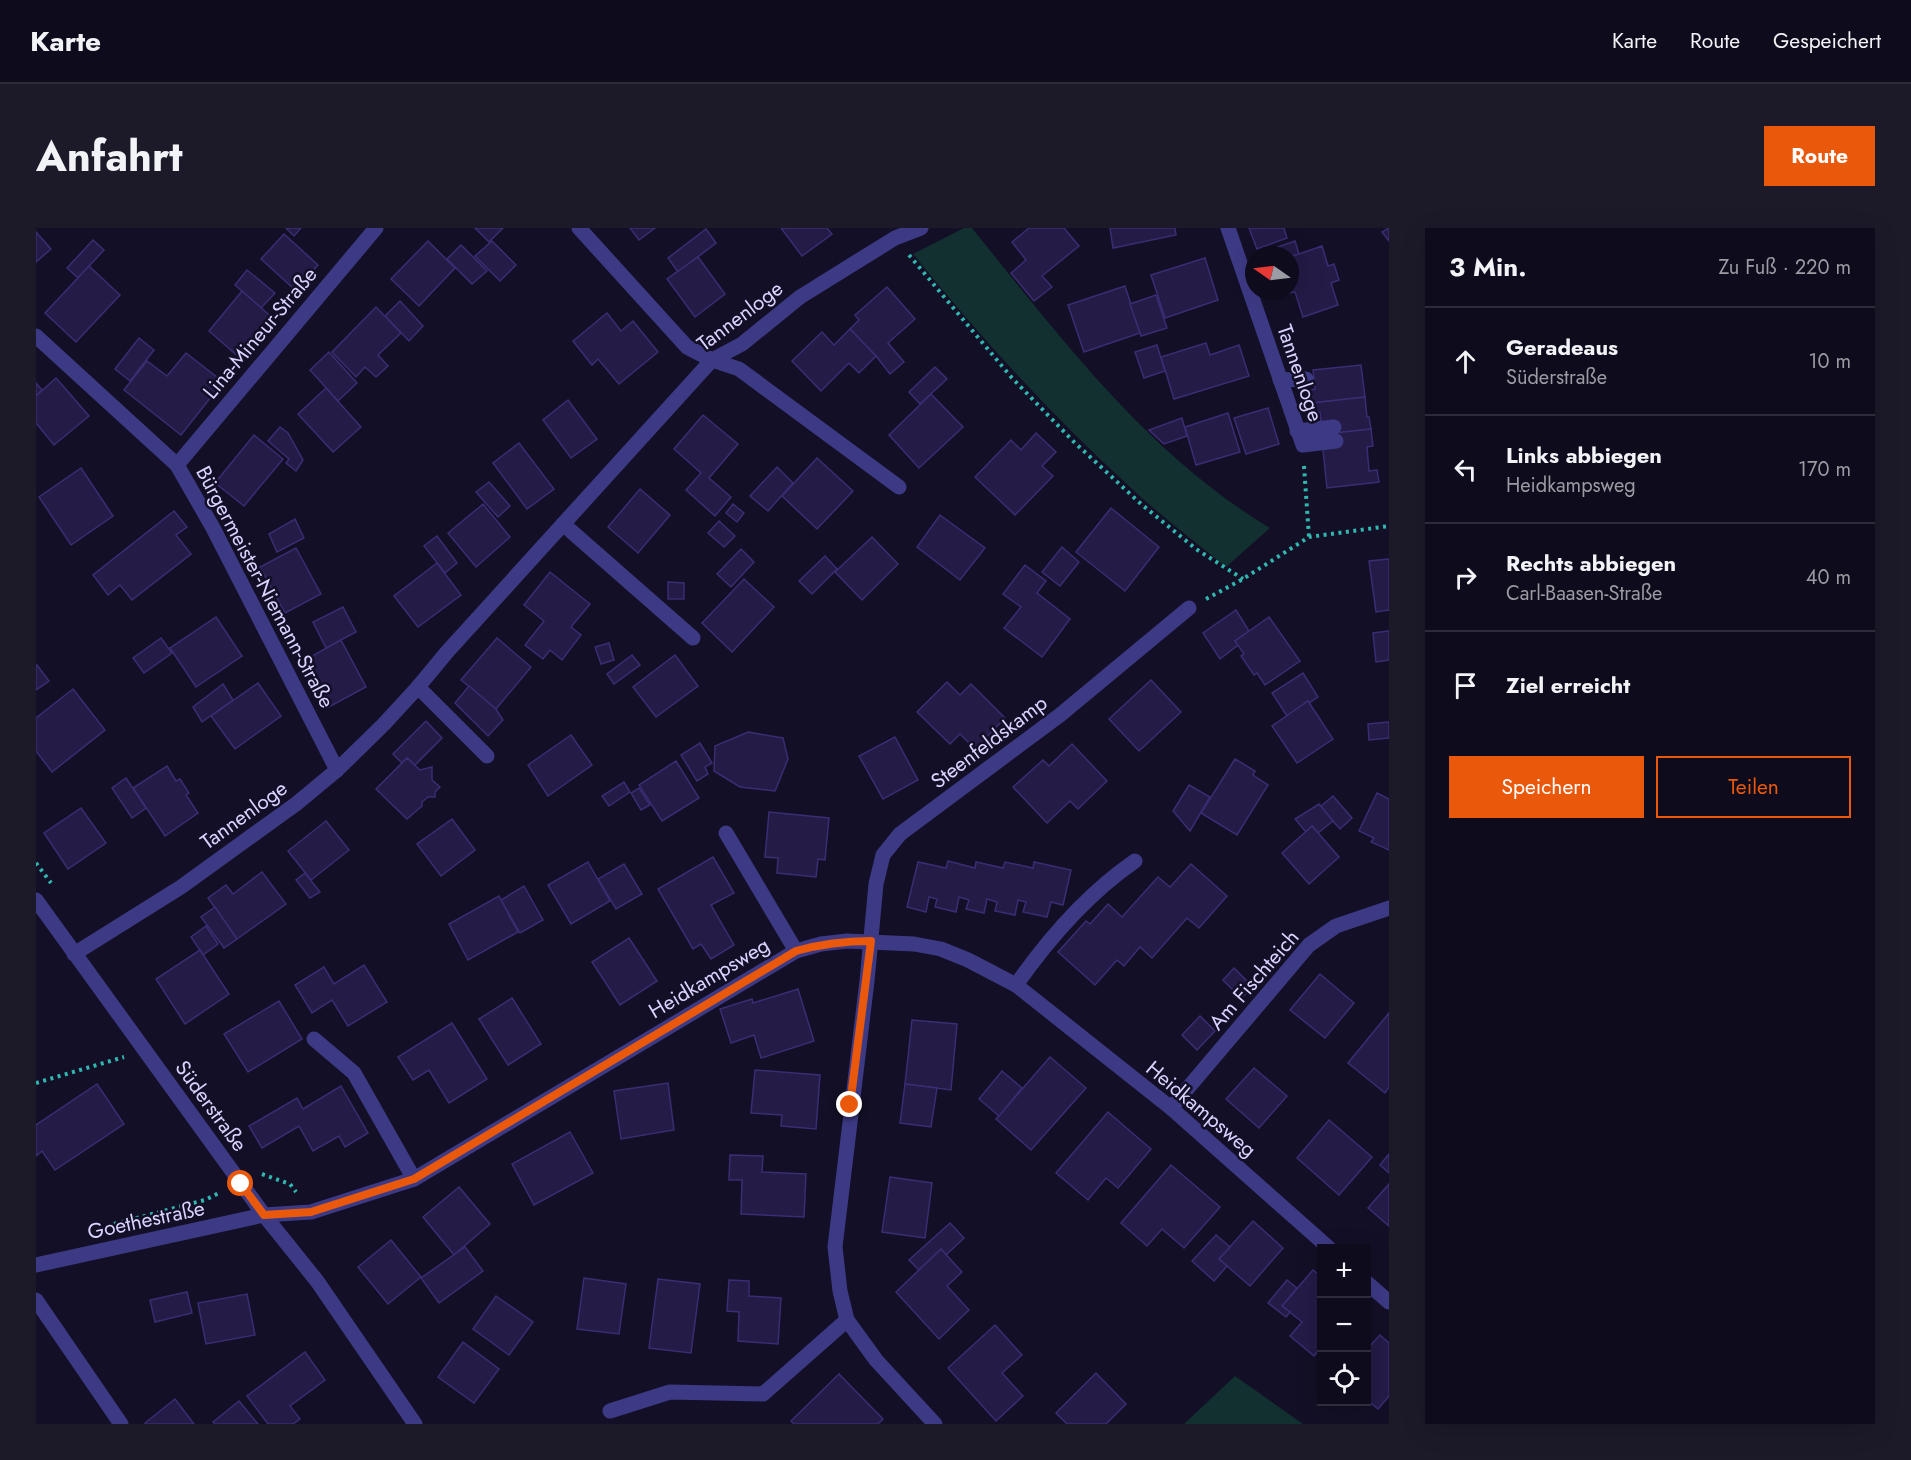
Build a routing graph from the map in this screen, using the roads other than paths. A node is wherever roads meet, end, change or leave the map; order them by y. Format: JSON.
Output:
{"nodes":[{"id":1,"x":376,"y":228,"type":"edge"},
{"id":2,"x":579,"y":228,"type":"edge"},
{"id":3,"x":921,"y":228,"type":"edge"},
{"id":4,"x":1228,"y":228,"type":"edge"},
{"id":5,"x":1245,"y":264,"type":"edge"},
{"id":6,"x":1257,"y":300,"type":"edge"},
{"id":7,"x":36,"y":336,"type":"edge"},
{"id":8,"x":712,"y":360,"type":"junction"},
{"id":9,"x":1306,"y":379,"type":"dead end"},
{"id":10,"x":1280,"y":380,"type":"junction"},
{"id":11,"x":1335,"y":434,"type":"dead end"},
{"id":12,"x":177,"y":465,"type":"junction"},
{"id":13,"x":899,"y":487,"type":"dead end"},
{"id":14,"x":563,"y":524,"type":"junction"},
{"id":15,"x":1189,"y":608,"type":"road end"},
{"id":16,"x":693,"y":638,"type":"dead end"},
{"id":17,"x":418,"y":687,"type":"junction"},
{"id":18,"x":487,"y":756,"type":"dead end"},
{"id":19,"x":337,"y":770,"type":"junction"},
{"id":20,"x":726,"y":833,"type":"dead end"},
{"id":21,"x":1135,"y":861,"type":"dead end"},
{"id":22,"x":36,"y":900,"type":"edge"},
{"id":23,"x":1389,"y":908,"type":"edge"},
{"id":24,"x":871,"y":941,"type":"junction"},
{"id":25,"x":796,"y":951,"type":"junction"},
{"id":26,"x":74,"y":954,"type":"junction"},
{"id":27,"x":1016,"y":985,"type":"junction"},
{"id":28,"x":314,"y":1039,"type":"dead end"},
{"id":29,"x":1171,"y":1108,"type":"junction"},
{"id":30,"x":414,"y":1179,"type":"junction"},
{"id":31,"x":264,"y":1215,"type":"junction"},
{"id":32,"x":1324,"y":1244,"type":"edge"},
{"id":33,"x":36,"y":1265,"type":"edge"},
{"id":34,"x":1371,"y":1286,"type":"edge"},
{"id":35,"x":36,"y":1300,"type":"edge"},
{"id":36,"x":1389,"y":1302,"type":"edge"},
{"id":37,"x":847,"y":1320,"type":"junction"},
{"id":38,"x":610,"y":1411,"type":"dead end"},
{"id":39,"x":120,"y":1424,"type":"edge"},
{"id":40,"x":415,"y":1424,"type":"edge"},
{"id":41,"x":935,"y":1424,"type":"edge"}],
"edges":[{"from":1,"to":12,"type":"street","name":"Lina-Mineur-Straße"},
{"from":2,"to":8,"type":"street"},
{"from":3,"to":8,"type":"street","name":"Tannenloge"},
{"from":4,"to":5,"type":"street","name":"Tannenloge"},
{"from":6,"to":10,"type":"street","name":"Tannenloge"},
{"from":7,"to":12,"type":"street","name":"Bürgermeister-Niemann-Straße"},
{"from":8,"to":13,"type":"street"},
{"from":8,"to":14,"type":"street","name":"Tannenloge"},
{"from":9,"to":10,"type":"street"},
{"from":10,"to":11,"type":"street","name":"Tannenloge"},
{"from":12,"to":19,"type":"street","name":"Bürgermeister-Niemann-Straße"},
{"from":14,"to":16,"type":"street"},
{"from":14,"to":17,"type":"street","name":"Tannenloge"},
{"from":15,"to":24,"type":"street","name":"Steenfeldskamp"},
{"from":17,"to":18,"type":"street"},
{"from":17,"to":19,"type":"street","name":"Tannenloge"},
{"from":19,"to":26,"type":"street","name":"Tannenloge"},
{"from":20,"to":25,"type":"street"},
{"from":21,"to":27,"type":"street"},
{"from":22,"to":26,"type":"street","name":"Süderstraße"},
{"from":23,"to":29,"type":"street","name":"Am Fischteich"},
{"from":24,"to":25,"type":"street","name":"Heidkampsweg"},
{"from":24,"to":27,"type":"street","name":"Heidkampsweg"},
{"from":24,"to":37,"type":"street","name":"Steenfeldskamp"},
{"from":25,"to":30,"type":"street","name":"Heidkampsweg"},
{"from":26,"to":31,"type":"street","name":"Süderstraße"},
{"from":27,"to":29,"type":"street","name":"Heidkampsweg"},
{"from":28,"to":30,"type":"street"},
{"from":29,"to":32,"type":"street","name":"Heidkampsweg"},
{"from":30,"to":31,"type":"street","name":"Heidkampsweg"},
{"from":31,"to":33,"type":"street","name":"Goethestraße"},
{"from":31,"to":40,"type":"street","name":"Süderstraße"},
{"from":34,"to":36,"type":"street"},
{"from":35,"to":39,"type":"street"},
{"from":37,"to":38,"type":"street"},
{"from":37,"to":41,"type":"street"}]}
